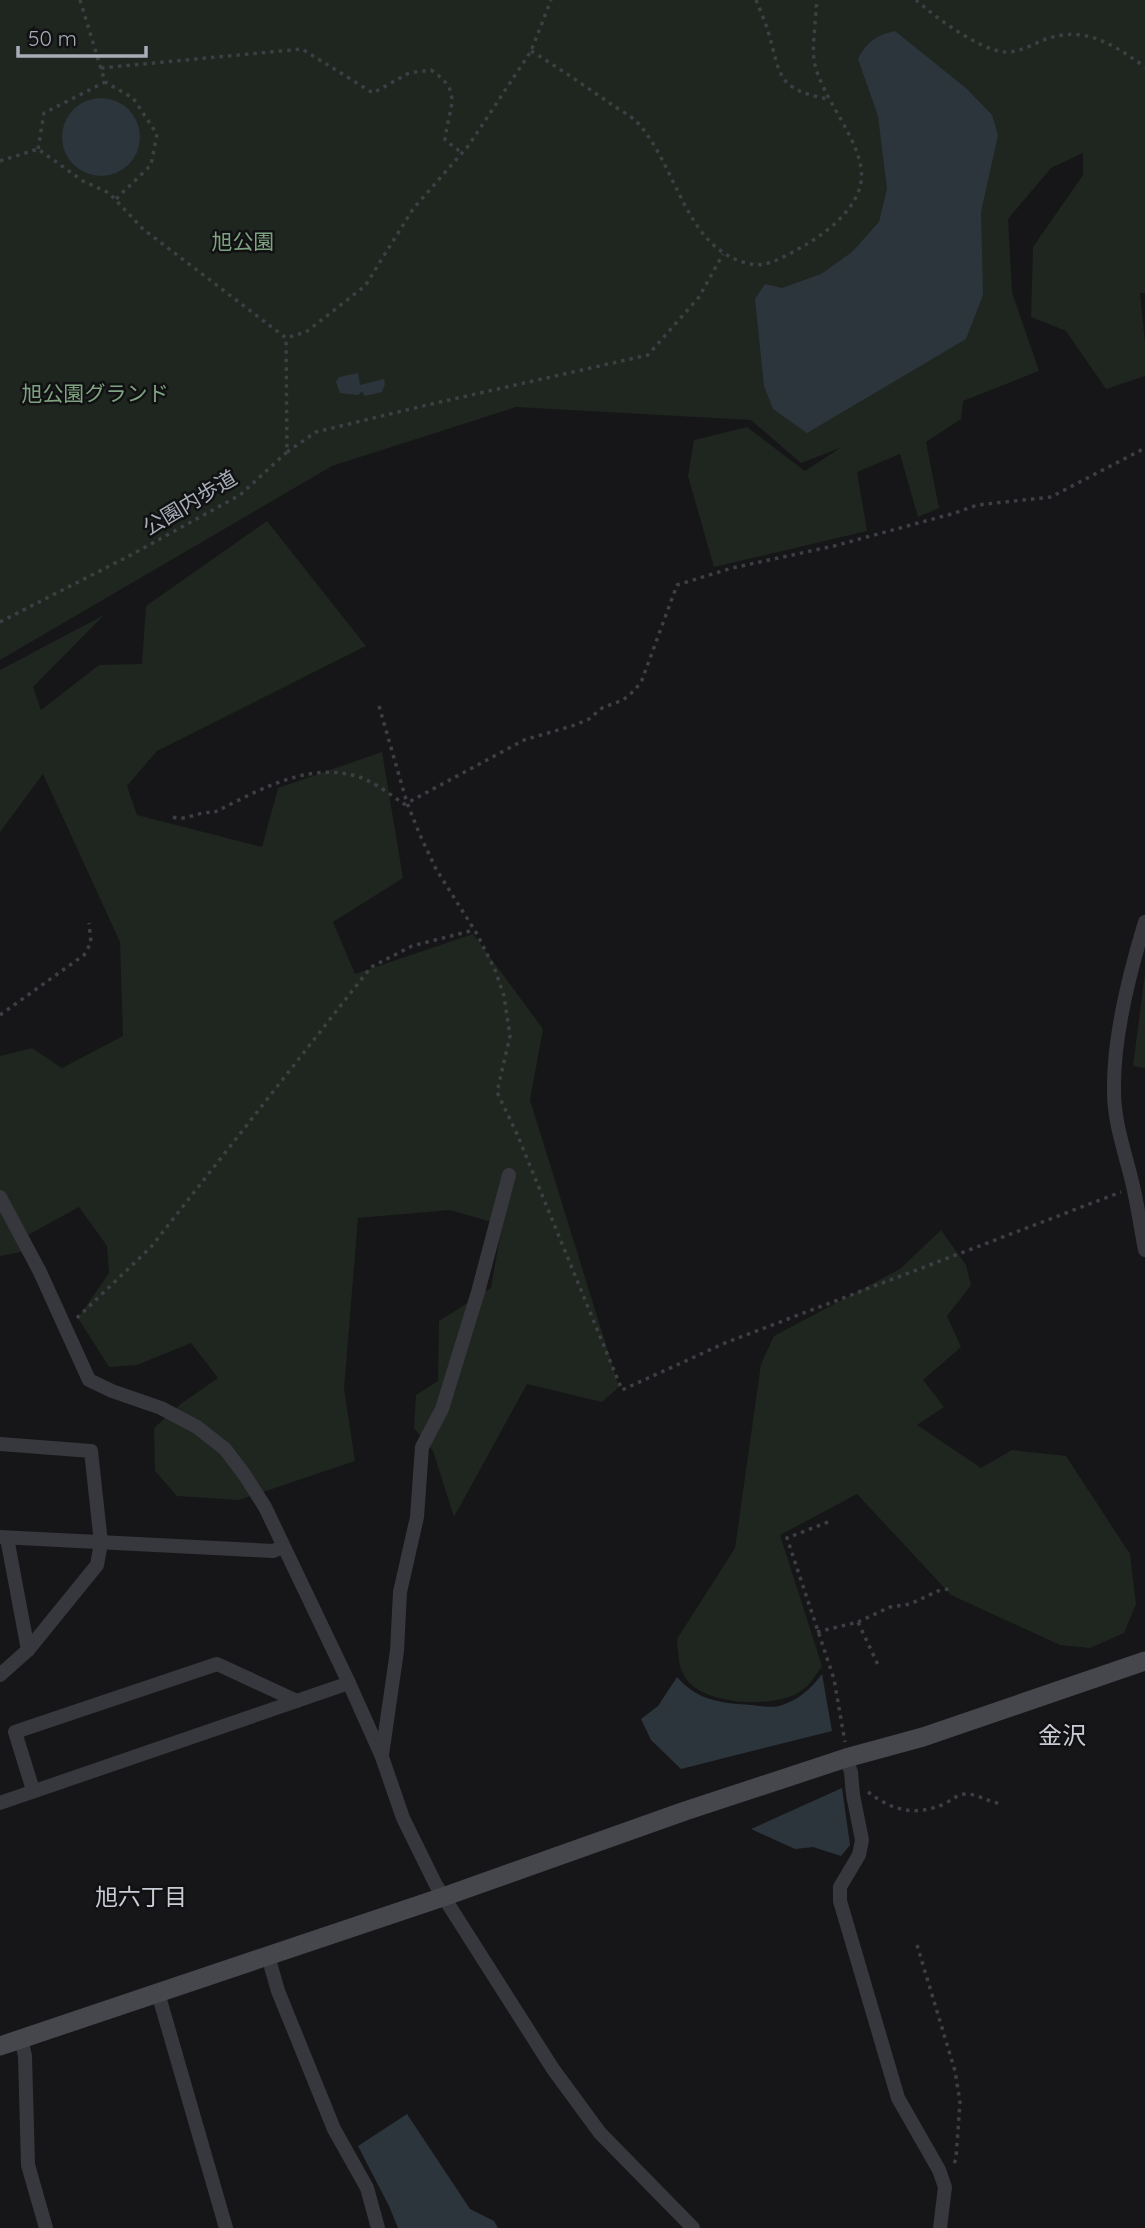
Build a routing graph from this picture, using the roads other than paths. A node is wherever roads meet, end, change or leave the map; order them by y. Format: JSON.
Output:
{"nodes":[{"id":1,"x":1145,"y":922,"type":"edge"},
{"id":2,"x":509,"y":1175,"type":"dead end"},
{"id":3,"x":0,"y":1197,"type":"edge"},
{"id":4,"x":1145,"y":1250,"type":"edge"},
{"id":5,"x":0,"y":1444,"type":"edge"},
{"id":6,"x":4,"y":1537,"type":"edge"},
{"id":7,"x":101,"y":1543,"type":"junction"},
{"id":8,"x":283,"y":1547,"type":"junction"},
{"id":9,"x":28,"y":1650,"type":"junction"},
{"id":10,"x":1145,"y":1661,"type":"edge"},
{"id":11,"x":0,"y":1675,"type":"edge"},
{"id":12,"x":349,"y":1683,"type":"junction"},
{"id":13,"x":297,"y":1701,"type":"junction"},
{"id":14,"x":382,"y":1756,"type":"junction"},
{"id":15,"x":845,"y":1758,"type":"junction"},
{"id":16,"x":33,"y":1790,"type":"junction"},
{"id":17,"x":0,"y":1803,"type":"edge"},
{"id":18,"x":443,"y":1896,"type":"junction"},
{"id":19,"x":268,"y":1956,"type":"junction"},
{"id":20,"x":158,"y":1993,"type":"junction"},
{"id":21,"x":21,"y":2039,"type":"junction"},
{"id":22,"x":0,"y":2046,"type":"edge"},
{"id":23,"x":46,"y":2228,"type":"edge"},
{"id":24,"x":226,"y":2228,"type":"edge"},
{"id":25,"x":378,"y":2228,"type":"edge"},
{"id":26,"x":693,"y":2228,"type":"edge"},
{"id":27,"x":940,"y":2228,"type":"edge"}],
"edges":[{"from":1,"to":4,"type":"street"},
{"from":2,"to":14,"type":"street"},
{"from":3,"to":8,"type":"street"},
{"from":5,"to":7,"type":"street"},
{"from":6,"to":7,"type":"street"},
{"from":6,"to":9,"type":"street"},
{"from":7,"to":8,"type":"street"},
{"from":7,"to":9,"type":"street"},
{"from":8,"to":12,"type":"street"},
{"from":9,"to":11,"type":"street"},
{"from":10,"to":15,"type":"street"},
{"from":12,"to":13,"type":"street"},
{"from":12,"to":14,"type":"street"},
{"from":13,"to":16,"type":"street"},
{"from":13,"to":16,"type":"street"},
{"from":14,"to":18,"type":"street"},
{"from":15,"to":18,"type":"street"},
{"from":15,"to":27,"type":"street"},
{"from":16,"to":17,"type":"street"},
{"from":18,"to":19,"type":"street"},
{"from":18,"to":26,"type":"street"},
{"from":19,"to":20,"type":"street"},
{"from":19,"to":25,"type":"street"},
{"from":20,"to":21,"type":"street"},
{"from":20,"to":24,"type":"street"},
{"from":21,"to":22,"type":"street"},
{"from":21,"to":23,"type":"street"}]}
